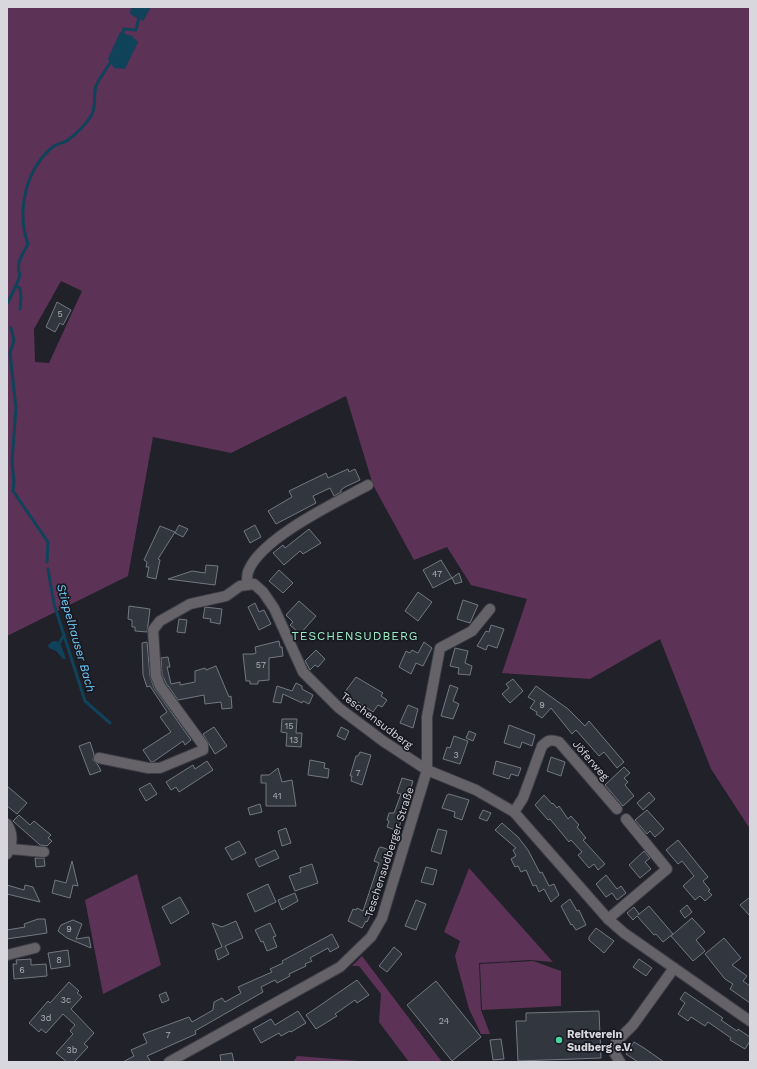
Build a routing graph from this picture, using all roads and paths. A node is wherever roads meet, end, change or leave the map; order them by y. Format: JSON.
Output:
{"nodes":[{"id":1,"x":368,"y":485,"type":"dead end"},
{"id":2,"x":247,"y":584,"type":"junction"},
{"id":3,"x":490,"y":609,"type":"dead end"},
{"id":4,"x":100,"y":758,"type":"dead end"},
{"id":5,"x":427,"y":770,"type":"junction"},
{"id":6,"x":617,"y":809,"type":"dead end"},
{"id":7,"x":514,"y":812,"type":"junction"},
{"id":8,"x":626,"y":819,"type":"dead end"},
{"id":9,"x":7,"y":824,"type":"edge"},
{"id":10,"x":9,"y":851,"type":"edge"},
{"id":11,"x":44,"y":852,"type":"dead end"},
{"id":12,"x":608,"y":919,"type":"junction"},
{"id":13,"x":35,"y":948,"type":"dead end"},
{"id":14,"x":7,"y":955,"type":"edge"},
{"id":15,"x":674,"y":968,"type":"junction"},
{"id":16,"x":750,"y":1022,"type":"edge"},
{"id":17,"x":169,"y":1062,"type":"edge"},
{"id":18,"x":620,"y":1062,"type":"edge"}],
"edges":[{"from":1,"to":2,"type":"street"},
{"from":2,"to":4,"type":"street"},
{"from":2,"to":5,"type":"street","name":"Teschensudberg"},
{"from":3,"to":5,"type":"street","name":"Teschensudberger Straße"},
{"from":5,"to":7,"type":"street"},
{"from":5,"to":17,"type":"street","name":"Teschensudberger Straße"},
{"from":6,"to":7,"type":"street","name":"Jöferweg"},
{"from":7,"to":12,"type":"street"},
{"from":8,"to":12,"type":"street"},
{"from":9,"to":10,"type":"street"},
{"from":10,"to":11,"type":"street"},
{"from":12,"to":15,"type":"street"},
{"from":13,"to":14,"type":"street"},
{"from":15,"to":16,"type":"street"},
{"from":15,"to":18,"type":"street"}]}
